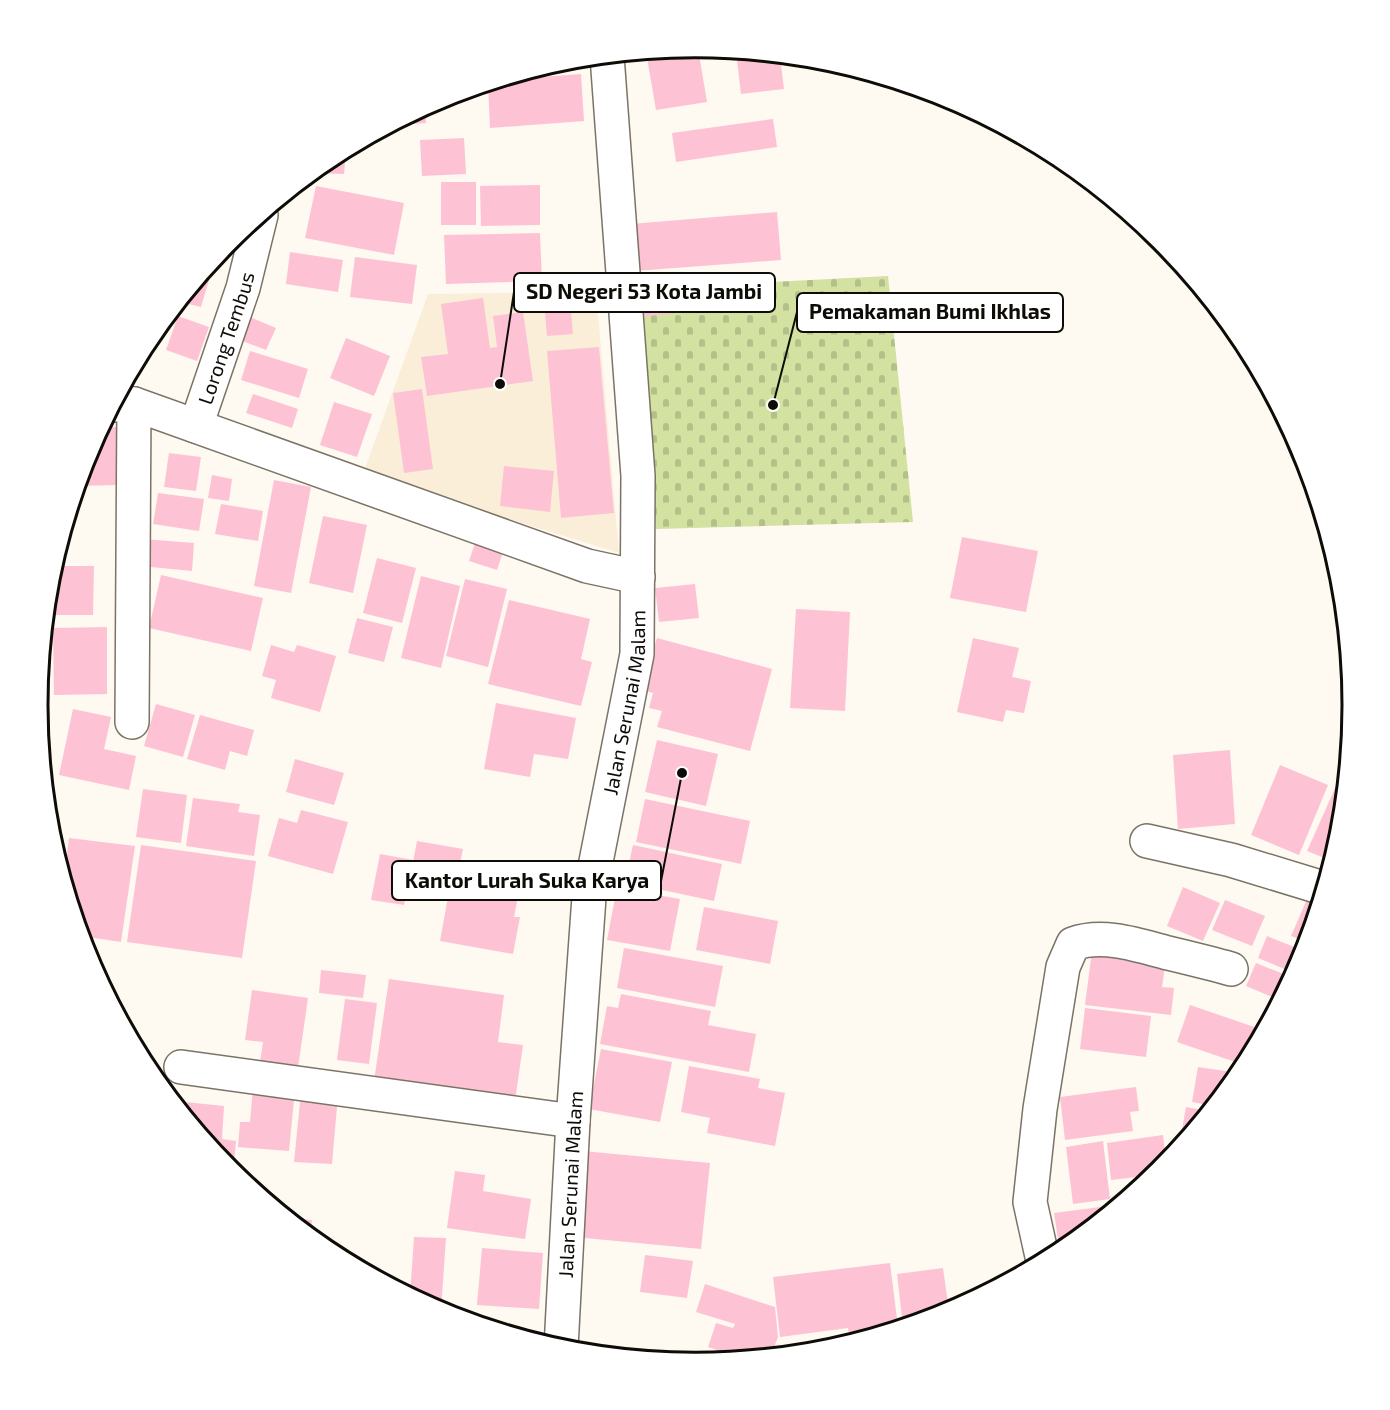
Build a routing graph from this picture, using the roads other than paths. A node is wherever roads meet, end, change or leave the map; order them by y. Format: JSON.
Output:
{"nodes":[{"id":1,"x":608,"y":64,"type":"edge"},
{"id":2,"x":258,"y":229,"type":"edge"},
{"id":3,"x":124,"y":405,"type":"edge"},
{"id":4,"x":196,"y":426,"type":"junction"},
{"id":5,"x":638,"y":577,"type":"junction"},
{"id":6,"x":132,"y":722,"type":"dead end"},
{"id":7,"x":1147,"y":841,"type":"dead end"},
{"id":8,"x":1316,"y":886,"type":"edge"},
{"id":9,"x":1231,"y":969,"type":"dead end"},
{"id":10,"x":181,"y":1067,"type":"dead end"},
{"id":11,"x":573,"y":1121,"type":"junction"},
{"id":12,"x":1041,"y":1251,"type":"edge"},
{"id":13,"x":562,"y":1338,"type":"edge"}],
"edges":[{"from":1,"to":5,"type":"street","name":"Jalan Serunai Malam"},
{"from":2,"to":4,"type":"street","name":"Lorong Tembus"},
{"from":3,"to":4,"type":"street"},
{"from":3,"to":6,"type":"street"},
{"from":4,"to":5,"type":"street"},
{"from":5,"to":11,"type":"street","name":"Jalan Serunai Malam"},
{"from":7,"to":8,"type":"street"},
{"from":9,"to":12,"type":"street"},
{"from":10,"to":11,"type":"street"},
{"from":11,"to":13,"type":"street","name":"Jalan Serunai Malam"}]}
